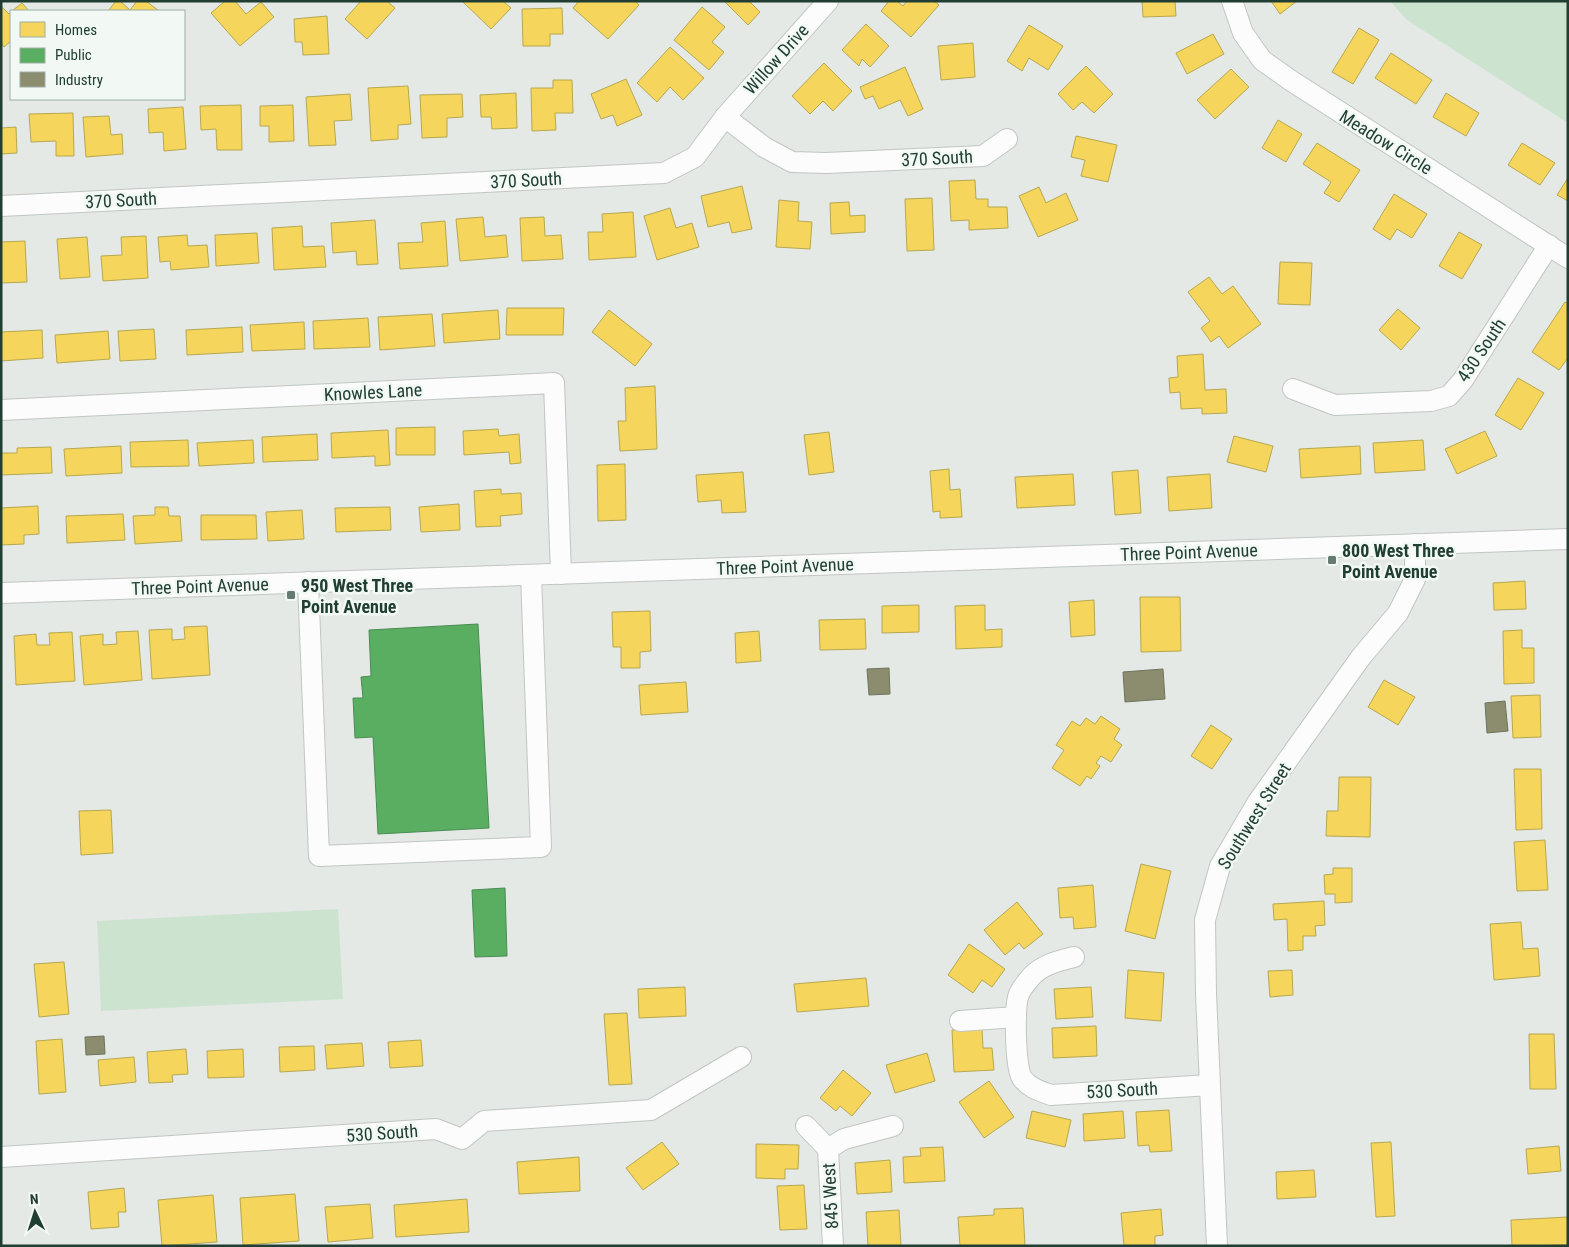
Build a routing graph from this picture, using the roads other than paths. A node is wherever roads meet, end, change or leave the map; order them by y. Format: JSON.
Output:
{"nodes":[{"id":1,"x":828,"y":1,"type":"edge"},
{"id":2,"x":1232,"y":1,"type":"edge"},
{"id":3,"x":725,"y":117,"type":"junction"},
{"id":4,"x":1007,"y":139,"type":"dead end"},
{"id":5,"x":1,"y":206,"type":"edge"},
{"id":6,"x":1549,"y":245,"type":"junction"},
{"id":7,"x":1568,"y":258,"type":"edge"},
{"id":8,"x":1293,"y":389,"type":"dead end"},
{"id":9,"x":1,"y":410,"type":"edge"},
{"id":10,"x":1568,"y":539,"type":"edge"},
{"id":11,"x":1415,"y":544,"type":"junction"},
{"id":12,"x":561,"y":574,"type":"junction"},
{"id":13,"x":531,"y":575,"type":"junction"},
{"id":14,"x":308,"y":582,"type":"junction"},
{"id":15,"x":1,"y":593,"type":"edge"},
{"id":16,"x":1074,"y":957,"type":"dead end"},
{"id":17,"x":1016,"y":1016,"type":"junction"},
{"id":18,"x":960,"y":1021,"type":"dead end"},
{"id":19,"x":741,"y":1057,"type":"dead end"},
{"id":20,"x":1210,"y":1085,"type":"junction"},
{"id":21,"x":806,"y":1126,"type":"dead end"},
{"id":22,"x":893,"y":1126,"type":"dead end"},
{"id":23,"x":828,"y":1149,"type":"junction"},
{"id":24,"x":1,"y":1156,"type":"edge"},
{"id":25,"x":833,"y":1246,"type":"edge"},
{"id":26,"x":1217,"y":1246,"type":"edge"}],
"edges":[{"from":1,"to":3,"type":"street","name":"Willow Drive"},
{"from":2,"to":6,"type":"street","name":"Meadow Circle"},
{"from":3,"to":4,"type":"street","name":"370 South"},
{"from":3,"to":5,"type":"street","name":"370 South"},
{"from":6,"to":7,"type":"street","name":"Meadow Circle"},
{"from":6,"to":8,"type":"street","name":"430 South"},
{"from":9,"to":12,"type":"street","name":"Knowles Lane"},
{"from":10,"to":11,"type":"street","name":"Three Point Avenue"},
{"from":11,"to":12,"type":"street","name":"Three Point Avenue"},
{"from":11,"to":20,"type":"street","name":"Southwest Street"},
{"from":12,"to":13,"type":"street","name":"Three Point Avenue"},
{"from":13,"to":14,"type":"street","name":"Three Point Avenue"},
{"from":13,"to":14,"type":"street"},
{"from":14,"to":15,"type":"street","name":"Three Point Avenue"},
{"from":16,"to":17,"type":"street"},
{"from":17,"to":18,"type":"street"},
{"from":17,"to":20,"type":"street","name":"530 South"},
{"from":19,"to":24,"type":"street","name":"530 South"},
{"from":20,"to":26,"type":"street","name":"Southwest Street"},
{"from":21,"to":23,"type":"street","name":"845 West"},
{"from":22,"to":23,"type":"street"},
{"from":23,"to":25,"type":"street","name":"845 West"}]}
